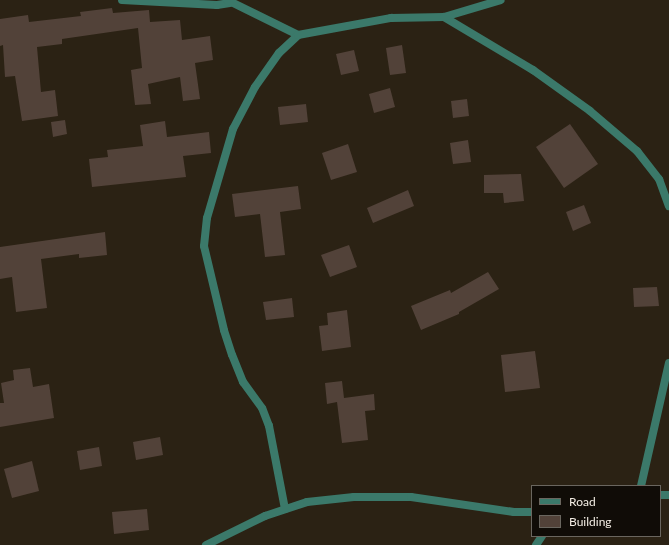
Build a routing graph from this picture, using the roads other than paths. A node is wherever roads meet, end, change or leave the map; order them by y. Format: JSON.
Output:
{"nodes":[{"id":1,"x":122,"y":0,"type":"edge"},
{"id":2,"x":501,"y":0,"type":"edge"},
{"id":3,"x":228,"y":2,"type":"edge"},
{"id":4,"x":444,"y":17,"type":"junction"},
{"id":5,"x":298,"y":35,"type":"junction"},
{"id":6,"x":669,"y":206,"type":"edge"},
{"id":7,"x":669,"y":363,"type":"edge"},
{"id":8,"x":641,"y":485,"type":"edge"},
{"id":9,"x":286,"y":509,"type":"junction"},
{"id":10,"x":531,"y":512,"type":"edge"},
{"id":11,"x":206,"y":545,"type":"edge"}],
"edges":[{"from":1,"to":3,"type":"street"},
{"from":2,"to":4,"type":"street"},
{"from":3,"to":5,"type":"street"},
{"from":4,"to":5,"type":"street"},
{"from":4,"to":6,"type":"street"},
{"from":5,"to":9,"type":"street"},
{"from":7,"to":8,"type":"street"},
{"from":9,"to":10,"type":"street"},
{"from":9,"to":11,"type":"street"}]}
